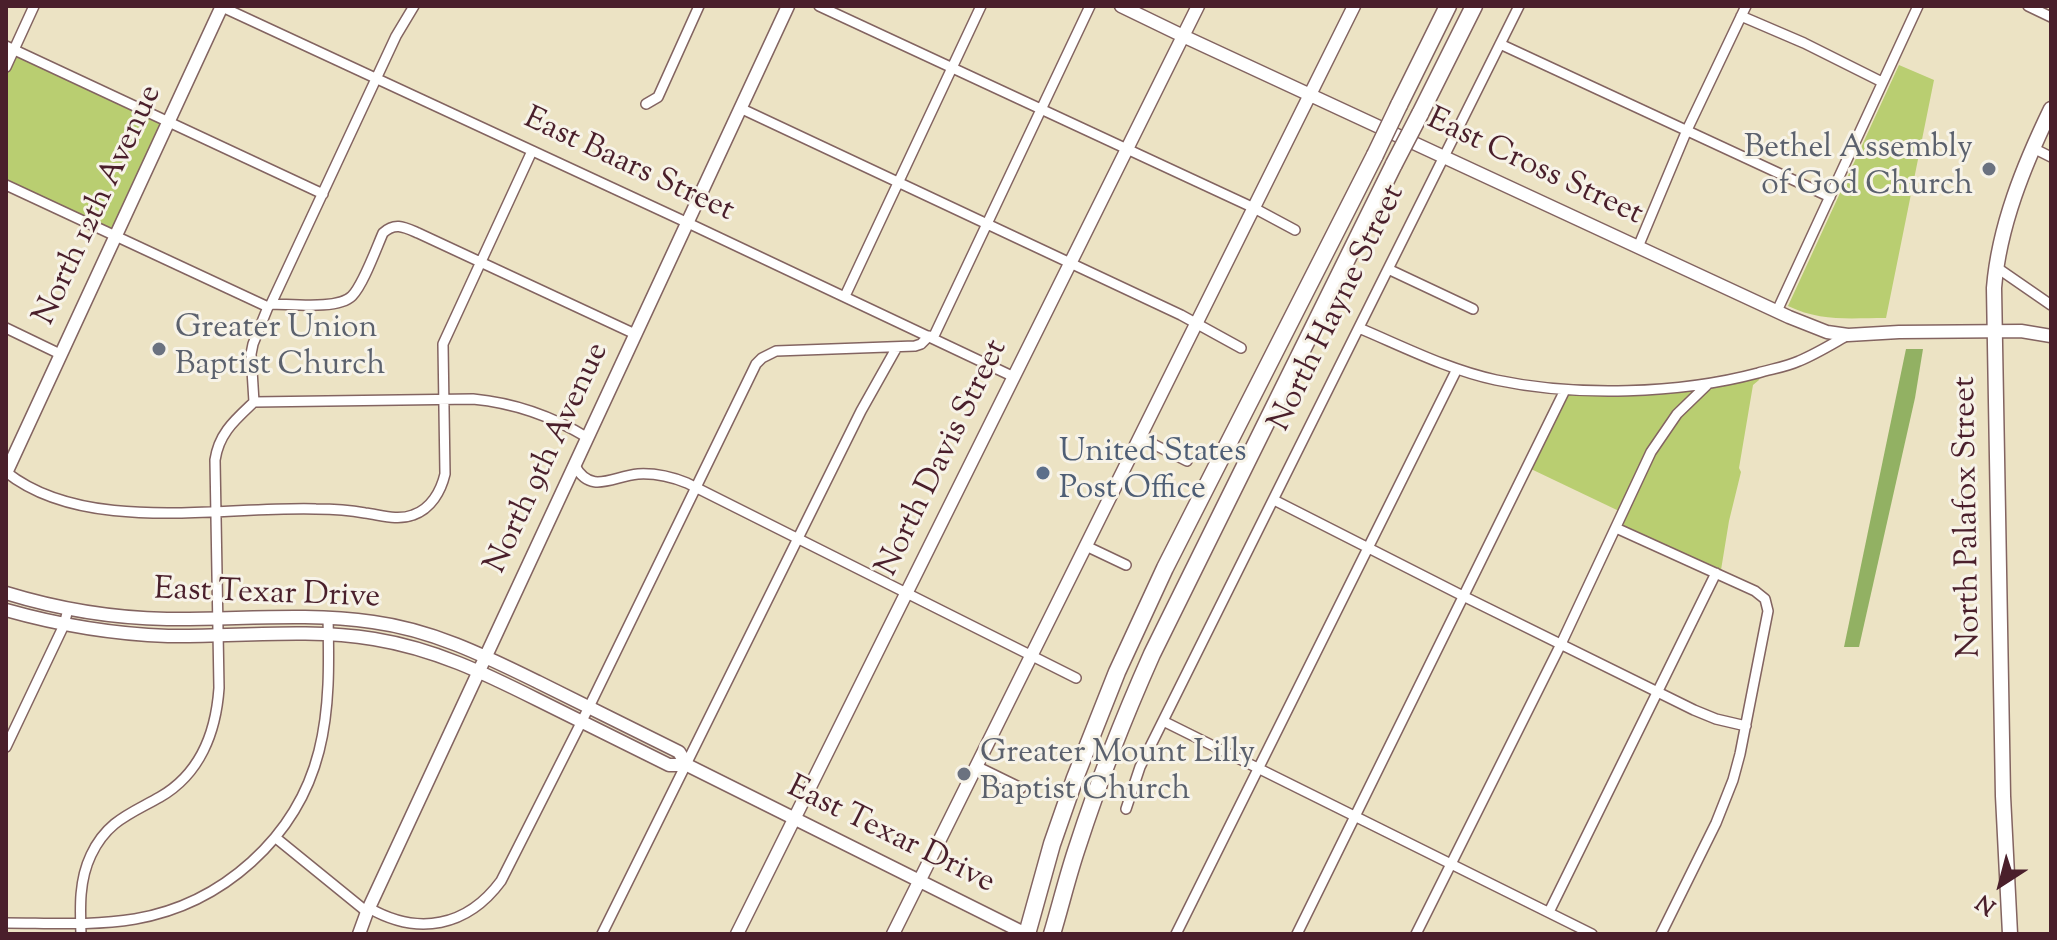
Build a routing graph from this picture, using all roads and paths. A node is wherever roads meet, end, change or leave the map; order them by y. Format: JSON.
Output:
{"nodes":[{"id":1,"x":34,"y":6,"type":"edge"},
{"id":2,"x":221,"y":6,"type":"edge"},
{"id":3,"x":414,"y":6,"type":"edge"},
{"id":4,"x":699,"y":6,"type":"edge"},
{"id":5,"x":788,"y":6,"type":"edge"},
{"id":6,"x":819,"y":6,"type":"edge"},
{"id":7,"x":981,"y":6,"type":"edge"},
{"id":8,"x":1090,"y":6,"type":"edge"},
{"id":9,"x":1121,"y":6,"type":"edge"},
{"id":10,"x":1198,"y":6,"type":"edge"},
{"id":11,"x":1354,"y":6,"type":"edge"},
{"id":12,"x":1448,"y":6,"type":"edge"},
{"id":13,"x":1475,"y":6,"type":"edge"},
{"id":14,"x":1519,"y":6,"type":"edge"},
{"id":15,"x":1918,"y":6,"type":"edge"},
{"id":16,"x":2028,"y":6,"type":"edge"},
{"id":17,"x":1743,"y":11,"type":"edge"},
{"id":18,"x":2051,"y":17,"type":"edge"},
{"id":19,"x":1183,"y":36,"type":"junction"},
{"id":20,"x":1500,"y":44,"type":"junction"},
{"id":21,"x":10,"y":48,"type":"edge"},
{"id":22,"x":6,"y":67,"type":"edge"},
{"id":23,"x":952,"y":68,"type":"junction"},
{"id":24,"x":377,"y":79,"type":"junction"},
{"id":25,"x":1882,"y":82,"type":"junction"},
{"id":26,"x":1310,"y":94,"type":"junction"},
{"id":27,"x":646,"y":104,"type":"dead end"},
{"id":28,"x":740,"y":108,"type":"junction"},
{"id":29,"x":1041,"y":109,"type":"junction"},
{"id":30,"x":2051,"y":109,"type":"edge"},
{"id":31,"x":169,"y":122,"type":"junction"},
{"id":32,"x":1687,"y":130,"type":"junction"},
{"id":33,"x":2033,"y":148,"type":"junction"},
{"id":34,"x":1127,"y":150,"type":"junction"},
{"id":35,"x":532,"y":151,"type":"junction"},
{"id":36,"x":1444,"y":156,"type":"junction"},
{"id":37,"x":2051,"y":157,"type":"edge"},
{"id":38,"x":898,"y":182,"type":"junction"},
{"id":39,"x":6,"y":185,"type":"edge"},
{"id":40,"x":323,"y":194,"type":"junction"},
{"id":41,"x":1830,"y":197,"type":"junction"},
{"id":42,"x":1254,"y":208,"type":"junction"},
{"id":43,"x":688,"y":223,"type":"junction"},
{"id":44,"x":987,"y":225,"type":"junction"},
{"id":45,"x":1295,"y":230,"type":"dead end"},
{"id":46,"x":116,"y":236,"type":"junction"},
{"id":47,"x":1638,"y":247,"type":"junction"},
{"id":48,"x":480,"y":262,"type":"junction"},
{"id":49,"x":1071,"y":263,"type":"junction"},
{"id":50,"x":1996,"y":267,"type":"junction"},
{"id":51,"x":1388,"y":269,"type":"junction"},
{"id":52,"x":845,"y":296,"type":"junction"},
{"id":53,"x":270,"y":305,"type":"junction"},
{"id":54,"x":2051,"y":305,"type":"edge"},
{"id":55,"x":1473,"y":309,"type":"dead end"},
{"id":56,"x":1777,"y":311,"type":"junction"},
{"id":57,"x":1196,"y":323,"type":"junction"},
{"id":58,"x":6,"y":328,"type":"edge"},
{"id":59,"x":1359,"y":328,"type":"junction"},
{"id":60,"x":1995,"y":331,"type":"junction"},
{"id":61,"x":635,"y":334,"type":"junction"},
{"id":62,"x":1848,"y":335,"type":"junction"},
{"id":63,"x":2051,"y":336,"type":"edge"},
{"id":64,"x":931,"y":337,"type":"junction"},
{"id":65,"x":897,"y":347,"type":"junction"},
{"id":66,"x":1241,"y":348,"type":"dead end"},
{"id":67,"x":60,"y":354,"type":"junction"},
{"id":68,"x":1457,"y":369,"type":"junction"},
{"id":69,"x":1014,"y":377,"type":"junction"},
{"id":70,"x":1707,"y":385,"type":"junction"},
{"id":71,"x":1565,"y":390,"type":"junction"},
{"id":72,"x":443,"y":398,"type":"junction"},
{"id":73,"x":254,"y":402,"type":"junction"},
{"id":74,"x":1139,"y":437,"type":"junction"},
{"id":75,"x":588,"y":438,"type":"junction"},
{"id":76,"x":1187,"y":461,"type":"dead end"},
{"id":77,"x":575,"y":466,"type":"junction"},
{"id":78,"x":6,"y":472,"type":"edge"},
{"id":79,"x":697,"y":488,"type":"junction"},
{"id":80,"x":1274,"y":500,"type":"junction"},
{"id":81,"x":216,"y":512,"type":"junction"},
{"id":82,"x":1616,"y":528,"type":"junction"},
{"id":83,"x":798,"y":539,"type":"junction"},
{"id":84,"x":1086,"y":546,"type":"junction"},
{"id":85,"x":1368,"y":548,"type":"junction"},
{"id":86,"x":1126,"y":565,"type":"dead end"},
{"id":87,"x":1716,"y":573,"type":"junction"},
{"id":88,"x":6,"y":593,"type":"edge"},
{"id":89,"x":907,"y":593,"type":"junction"},
{"id":90,"x":1463,"y":596,"type":"junction"},
{"id":91,"x":68,"y":609,"type":"junction"},
{"id":92,"x":6,"y":610,"type":"edge"},
{"id":93,"x":328,"y":617,"type":"junction"},
{"id":94,"x":218,"y":618,"type":"junction"},
{"id":95,"x":64,"y":625,"type":"junction"},
{"id":96,"x":329,"y":633,"type":"junction"},
{"id":97,"x":218,"y":635,"type":"junction"},
{"id":98,"x":1561,"y":644,"type":"junction"},
{"id":99,"x":1031,"y":655,"type":"junction"},
{"id":100,"x":486,"y":656,"type":"junction"},
{"id":101,"x":479,"y":670,"type":"junction"},
{"id":102,"x":1076,"y":678,"type":"dead end"},
{"id":103,"x":1658,"y":692,"type":"junction"},
{"id":104,"x":589,"y":707,"type":"junction"},
{"id":105,"x":1163,"y":721,"type":"junction"},
{"id":106,"x":582,"y":722,"type":"junction"},
{"id":107,"x":1746,"y":726,"type":"junction"},
{"id":108,"x":6,"y":747,"type":"edge"},
{"id":109,"x":687,"y":765,"type":"junction"},
{"id":110,"x":976,"y":766,"type":"junction"},
{"id":111,"x":1259,"y":767,"type":"junction"},
{"id":112,"x":1021,"y":788,"type":"dead end"},
{"id":113,"x":1126,"y":809,"type":"dead end"},
{"id":114,"x":1355,"y":815,"type":"junction"},
{"id":115,"x":795,"y":819,"type":"junction"},
{"id":116,"x":276,"y":838,"type":"junction"},
{"id":117,"x":1451,"y":863,"type":"junction"},
{"id":118,"x":920,"y":881,"type":"junction"},
{"id":119,"x":368,"y":910,"type":"junction"},
{"id":120,"x":1549,"y":912,"type":"junction"},
{"id":121,"x":81,"y":922,"type":"junction"},
{"id":122,"x":6,"y":923,"type":"edge"},
{"id":123,"x":1055,"y":926,"type":"edge"},
{"id":124,"x":81,"y":934,"type":"edge"},
{"id":125,"x":359,"y":934,"type":"edge"},
{"id":126,"x":602,"y":934,"type":"edge"},
{"id":127,"x":737,"y":934,"type":"edge"},
{"id":128,"x":893,"y":934,"type":"edge"},
{"id":129,"x":1027,"y":934,"type":"edge"},
{"id":130,"x":1176,"y":934,"type":"edge"},
{"id":131,"x":1297,"y":934,"type":"edge"},
{"id":132,"x":1416,"y":934,"type":"edge"},
{"id":133,"x":1592,"y":934,"type":"edge"},
{"id":134,"x":1661,"y":934,"type":"edge"},
{"id":135,"x":2010,"y":934,"type":"edge"}],
"edges":[{"from":1,"to":21,"type":"street"},
{"from":2,"to":24,"type":"street","name":"East Baars Street"},
{"from":2,"to":31,"type":"main road","name":"North 12th Avenue"},
{"from":3,"to":24,"type":"street"},
{"from":4,"to":27,"type":"street"},
{"from":5,"to":28,"type":"main road","name":"North 9th Avenue"},
{"from":6,"to":23,"type":"street"},
{"from":7,"to":23,"type":"street"},
{"from":8,"to":29,"type":"street"},
{"from":9,"to":19,"type":"main road","name":"East Cross Street"},
{"from":10,"to":19,"type":"main road","name":"North Davis Street"},
{"from":11,"to":26,"type":"main road"},
{"from":12,"to":129,"type":"highway","bridge":true},
{"from":13,"to":123,"type":"highway","bridge":true},
{"from":14,"to":20,"type":"street","name":"North Hayne Street"},
{"from":15,"to":25,"type":"street"},
{"from":16,"to":18,"type":"street"},
{"from":17,"to":25,"type":"street"},
{"from":17,"to":32,"type":"street"},
{"from":19,"to":26,"type":"main road","name":"East Cross Street"},
{"from":19,"to":34,"type":"main road","name":"North Davis Street"},
{"from":20,"to":32,"type":"street"},
{"from":20,"to":36,"type":"street","name":"North Hayne Street"},
{"from":21,"to":22,"type":"street"},
{"from":21,"to":31,"type":"street"},
{"from":23,"to":29,"type":"street"},
{"from":23,"to":38,"type":"street"},
{"from":24,"to":35,"type":"street","name":"East Baars Street"},
{"from":24,"to":40,"type":"street"},
{"from":25,"to":41,"type":"street"},
{"from":26,"to":36,"type":"main road","name":"East Cross Street"},
{"from":26,"to":42,"type":"main road"},
{"from":28,"to":38,"type":"street"},
{"from":28,"to":43,"type":"main road","name":"North 9th Avenue"},
{"from":29,"to":34,"type":"street"},
{"from":29,"to":44,"type":"street"},
{"from":30,"to":33,"type":"main road","name":"North Palafox Street"},
{"from":31,"to":40,"type":"street"},
{"from":31,"to":46,"type":"main road","name":"North 12th Avenue"},
{"from":32,"to":41,"type":"street"},
{"from":32,"to":47,"type":"street"},
{"from":33,"to":37,"type":"street"},
{"from":33,"to":50,"type":"main road","name":"North Palafox Street"},
{"from":34,"to":42,"type":"street"},
{"from":34,"to":49,"type":"main road","name":"North Davis Street"},
{"from":35,"to":43,"type":"street","name":"East Baars Street"},
{"from":35,"to":48,"type":"street"},
{"from":36,"to":47,"type":"main road","name":"East Cross Street"},
{"from":36,"to":51,"type":"street","name":"North Hayne Street"},
{"from":38,"to":44,"type":"street"},
{"from":38,"to":52,"type":"street"},
{"from":39,"to":46,"type":"street"},
{"from":40,"to":53,"type":"street"},
{"from":41,"to":56,"type":"street"},
{"from":42,"to":45,"type":"street"},
{"from":42,"to":57,"type":"main road"},
{"from":43,"to":52,"type":"street","name":"East Baars Street"},
{"from":43,"to":61,"type":"main road","name":"North 9th Avenue"},
{"from":44,"to":49,"type":"street"},
{"from":44,"to":64,"type":"street"},
{"from":46,"to":53,"type":"street"},
{"from":46,"to":67,"type":"main road","name":"North 12th Avenue"},
{"from":47,"to":56,"type":"main road","name":"East Cross Street"},
{"from":48,"to":53,"type":"street"},
{"from":48,"to":61,"type":"street"},
{"from":48,"to":72,"type":"street"},
{"from":49,"to":57,"type":"street"},
{"from":49,"to":69,"type":"main road","name":"North Davis Street"},
{"from":50,"to":54,"type":"street"},
{"from":50,"to":60,"type":"main road","name":"North Palafox Street"},
{"from":51,"to":55,"type":"street"},
{"from":51,"to":59,"type":"street","name":"North Hayne Street"},
{"from":52,"to":64,"type":"street","name":"East Baars Street"},
{"from":53,"to":73,"type":"street"},
{"from":56,"to":62,"type":"main road","name":"East Cross Street"},
{"from":57,"to":66,"type":"street"},
{"from":57,"to":74,"type":"main road"},
{"from":58,"to":67,"type":"street"},
{"from":59,"to":68,"type":"street"},
{"from":59,"to":80,"type":"street","name":"North Hayne Street"},
{"from":60,"to":62,"type":"main road","name":"East Cross Street"},
{"from":60,"to":63,"type":"main road","name":"East Cross Street"},
{"from":60,"to":135,"type":"main road","name":"North Palafox Street"},
{"from":61,"to":75,"type":"main road","name":"North 9th Avenue"},
{"from":62,"to":70,"type":"street"},
{"from":64,"to":65,"type":"street"},
{"from":64,"to":69,"type":"street","name":"East Baars Street"},
{"from":65,"to":79,"type":"street"},
{"from":65,"to":83,"type":"street"},
{"from":67,"to":78,"type":"main road","name":"North 12th Avenue"},
{"from":68,"to":71,"type":"street"},
{"from":68,"to":85,"type":"street"},
{"from":69,"to":89,"type":"main road","name":"North Davis Street"},
{"from":70,"to":71,"type":"street"},
{"from":70,"to":82,"type":"street"},
{"from":71,"to":90,"type":"street"},
{"from":72,"to":73,"type":"street"},
{"from":72,"to":75,"type":"street"},
{"from":72,"to":81,"type":"street"},
{"from":73,"to":81,"type":"street"},
{"from":74,"to":76,"type":"street"},
{"from":74,"to":84,"type":"main road"},
{"from":75,"to":77,"type":"main road","name":"North 9th Avenue"},
{"from":77,"to":79,"type":"street"},
{"from":77,"to":100,"type":"main road","name":"North 9th Avenue"},
{"from":78,"to":81,"type":"street"},
{"from":79,"to":83,"type":"street"},
{"from":79,"to":104,"type":"street"},
{"from":80,"to":85,"type":"street"},
{"from":80,"to":105,"type":"street","name":"North Hayne Street"},
{"from":81,"to":94,"type":"street"},
{"from":82,"to":87,"type":"street"},
{"from":82,"to":98,"type":"street"},
{"from":83,"to":89,"type":"street"},
{"from":83,"to":109,"type":"street"},
{"from":84,"to":86,"type":"street"},
{"from":84,"to":99,"type":"main road"},
{"from":85,"to":90,"type":"street"},
{"from":85,"to":111,"type":"street"},
{"from":87,"to":103,"type":"street"},
{"from":87,"to":107,"type":"street"},
{"from":88,"to":91,"type":"main road","name":"East Texar Drive"},
{"from":89,"to":99,"type":"street"},
{"from":89,"to":115,"type":"main road","name":"North Davis Street"},
{"from":90,"to":98,"type":"street"},
{"from":90,"to":114,"type":"street"},
{"from":91,"to":94,"type":"main road","name":"East Texar Drive"},
{"from":91,"to":95,"type":"street"},
{"from":92,"to":95,"type":"main road","name":"East Texar Drive"},
{"from":93,"to":94,"type":"main road","name":"East Texar Drive"},
{"from":93,"to":96,"type":"street"},
{"from":93,"to":100,"type":"main road","name":"East Texar Drive"},
{"from":94,"to":97,"type":"street"},
{"from":95,"to":97,"type":"main road","name":"East Texar Drive"},
{"from":95,"to":108,"type":"street"},
{"from":96,"to":97,"type":"main road","name":"East Texar Drive"},
{"from":96,"to":101,"type":"main road","name":"East Texar Drive"},
{"from":96,"to":116,"type":"street"},
{"from":97,"to":121,"type":"street"},
{"from":98,"to":103,"type":"street"},
{"from":98,"to":117,"type":"street"},
{"from":99,"to":102,"type":"street"},
{"from":99,"to":110,"type":"main road"},
{"from":100,"to":101,"type":"main road","name":"North 9th Avenue"},
{"from":100,"to":104,"type":"main road","name":"East Texar Drive"},
{"from":101,"to":106,"type":"main road","name":"East Texar Drive"},
{"from":101,"to":119,"type":"main road","name":"North 9th Avenue"},
{"from":103,"to":107,"type":"street"},
{"from":103,"to":120,"type":"street"},
{"from":104,"to":106,"type":"street"},
{"from":104,"to":109,"type":"main road","name":"East Texar Drive"},
{"from":105,"to":111,"type":"street"},
{"from":105,"to":113,"type":"street","name":"North Hayne Street"},
{"from":106,"to":109,"type":"main road","name":"East Texar Drive"},
{"from":106,"to":119,"type":"street"},
{"from":107,"to":134,"type":"street"},
{"from":109,"to":115,"type":"main road","name":"East Texar Drive"},
{"from":109,"to":126,"type":"street"},
{"from":110,"to":112,"type":"street"},
{"from":110,"to":118,"type":"main road"},
{"from":111,"to":114,"type":"street"},
{"from":111,"to":130,"type":"street"},
{"from":114,"to":117,"type":"street"},
{"from":114,"to":131,"type":"street"},
{"from":115,"to":118,"type":"main road","name":"East Texar Drive"},
{"from":115,"to":127,"type":"main road","name":"North Davis Street"},
{"from":116,"to":119,"type":"street"},
{"from":116,"to":121,"type":"street"},
{"from":117,"to":120,"type":"street"},
{"from":117,"to":132,"type":"street"},
{"from":118,"to":128,"type":"main road"},
{"from":118,"to":129,"type":"main road","name":"East Texar Drive"},
{"from":119,"to":125,"type":"main road","name":"North 9th Avenue"},
{"from":120,"to":133,"type":"street"},
{"from":121,"to":122,"type":"street"},
{"from":121,"to":124,"type":"street"}]}
